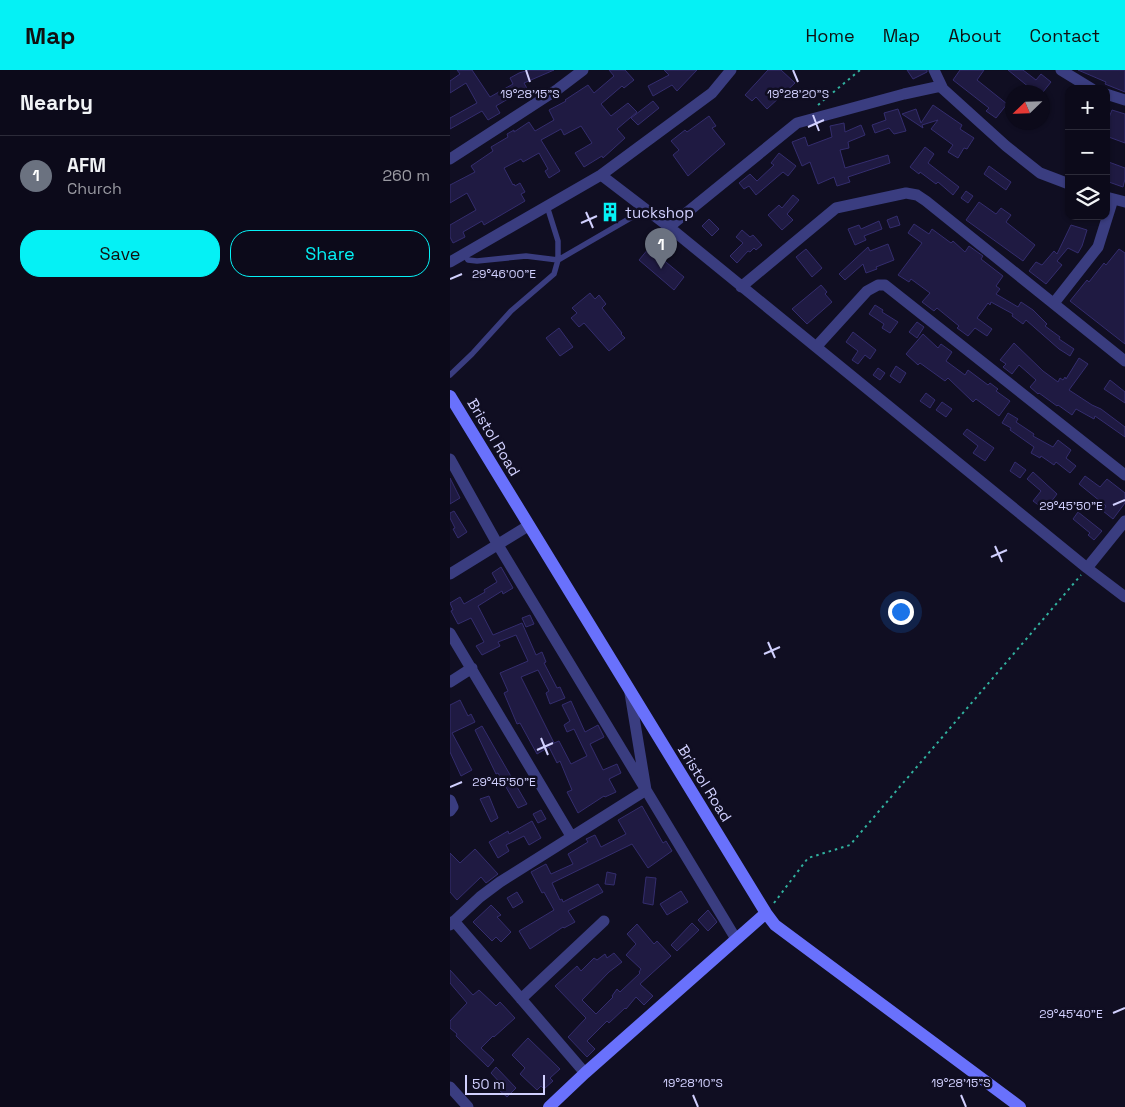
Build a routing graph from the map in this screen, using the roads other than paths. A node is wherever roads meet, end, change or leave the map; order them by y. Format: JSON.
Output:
{"nodes":[{"id":1,"x":583,"y":70,"type":"edge"},
{"id":2,"x":731,"y":70,"type":"edge"},
{"id":3,"x":934,"y":70,"type":"edge"},
{"id":4,"x":1061,"y":70,"type":"edge"},
{"id":5,"x":1085,"y":85,"type":"edge"},
{"id":6,"x":941,"y":86,"type":"junction"},
{"id":7,"x":1110,"y":95,"type":"edge"},
{"id":8,"x":1125,"y":100,"type":"edge"},
{"id":9,"x":450,"y":159,"type":"edge"},
{"id":10,"x":601,"y":175,"type":"junction"},
{"id":11,"x":1065,"y":182,"type":"edge"},
{"id":12,"x":1110,"y":198,"type":"edge"},
{"id":13,"x":1125,"y":202,"type":"edge"},
{"id":14,"x":546,"y":206,"type":"junction"},
{"id":15,"x":646,"y":209,"type":"junction"},
{"id":16,"x":1104,"y":220,"type":"edge"},
{"id":17,"x":669,"y":227,"type":"junction"},
{"id":18,"x":464,"y":254,"type":"junction"},
{"id":19,"x":558,"y":260,"type":"junction"},
{"id":20,"x":450,"y":262,"type":"edge"},
{"id":21,"x":741,"y":287,"type":"junction"},
{"id":22,"x":1054,"y":303,"type":"junction"},
{"id":23,"x":816,"y":347,"type":"junction"},
{"id":24,"x":1124,"y":359,"type":"edge"},
{"id":25,"x":450,"y":375,"type":"edge"},
{"id":26,"x":450,"y":396,"type":"edge"},
{"id":27,"x":450,"y":458,"type":"edge"},
{"id":28,"x":1125,"y":475,"type":"edge"},
{"id":29,"x":1125,"y":521,"type":"edge"},
{"id":30,"x":528,"y":526,"type":"junction"},
{"id":31,"x":498,"y":545,"type":"junction"},
{"id":32,"x":1087,"y":568,"type":"junction"},
{"id":33,"x":450,"y":574,"type":"edge"},
{"id":34,"x":1125,"y":597,"type":"edge"},
{"id":35,"x":450,"y":632,"type":"edge"},
{"id":36,"x":472,"y":668,"type":"junction"},
{"id":37,"x":450,"y":682,"type":"edge"},
{"id":38,"x":630,"y":693,"type":"junction"},
{"id":39,"x":646,"y":790,"type":"junction"},
{"id":40,"x":450,"y":800,"type":"edge"},
{"id":41,"x":450,"y":811,"type":"edge"},
{"id":42,"x":571,"y":836,"type":"junction"},
{"id":43,"x":766,"y":913,"type":"junction"},
{"id":44,"x":604,"y":921,"type":"dead end"},
{"id":45,"x":452,"y":923,"type":"edge"},
{"id":46,"x":736,"y":939,"type":"junction"},
{"id":47,"x":522,"y":1000,"type":"junction"},
{"id":48,"x":586,"y":1072,"type":"junction"},
{"id":49,"x":450,"y":1087,"type":"edge"},
{"id":50,"x":468,"y":1107,"type":"edge"},
{"id":51,"x":549,"y":1107,"type":"edge"},
{"id":52,"x":1020,"y":1107,"type":"edge"}],
"edges":[{"from":1,"to":9,"type":"street"},
{"from":2,"to":10,"type":"street"},
{"from":3,"to":6,"type":"street"},
{"from":4,"to":5,"type":"street"},
{"from":6,"to":11,"type":"street"},
{"from":6,"to":17,"type":"street"},
{"from":7,"to":8,"type":"street"},
{"from":10,"to":14,"type":"street"},
{"from":10,"to":15,"type":"street"},
{"from":12,"to":13,"type":"street"},
{"from":14,"to":18,"type":"street"},
{"from":14,"to":19,"type":"lane"},
{"from":15,"to":17,"type":"street"},
{"from":15,"to":19,"type":"lane"},
{"from":16,"to":22,"type":"street"},
{"from":17,"to":21,"type":"street"},
{"from":18,"to":19,"type":"lane"},
{"from":18,"to":20,"type":"street"},
{"from":19,"to":25,"type":"lane"},
{"from":21,"to":22,"type":"street"},
{"from":21,"to":23,"type":"street"},
{"from":22,"to":24,"type":"street"},
{"from":23,"to":28,"type":"street"},
{"from":23,"to":32,"type":"street"},
{"from":26,"to":30,"type":"street","name":"Bristol Road"},
{"from":27,"to":31,"type":"street"},
{"from":29,"to":32,"type":"street"},
{"from":30,"to":31,"type":"street"},
{"from":30,"to":38,"type":"street","name":"Bristol Road"},
{"from":31,"to":33,"type":"street"},
{"from":31,"to":39,"type":"street"},
{"from":32,"to":34,"type":"street"},
{"from":35,"to":36,"type":"street"},
{"from":36,"to":37,"type":"street"},
{"from":36,"to":42,"type":"street"},
{"from":38,"to":39,"type":"street"},
{"from":38,"to":43,"type":"street","name":"Bristol Road"},
{"from":39,"to":42,"type":"street"},
{"from":39,"to":46,"type":"street"},
{"from":40,"to":41,"type":"street"},
{"from":42,"to":45,"type":"street"},
{"from":43,"to":46,"type":"street"},
{"from":43,"to":52,"type":"street","name":"Bristol Road"},
{"from":44,"to":47,"type":"street"},
{"from":45,"to":47,"type":"street"},
{"from":46,"to":48,"type":"street"},
{"from":47,"to":48,"type":"street"},
{"from":48,"to":51,"type":"street"},
{"from":49,"to":50,"type":"street"}]}
